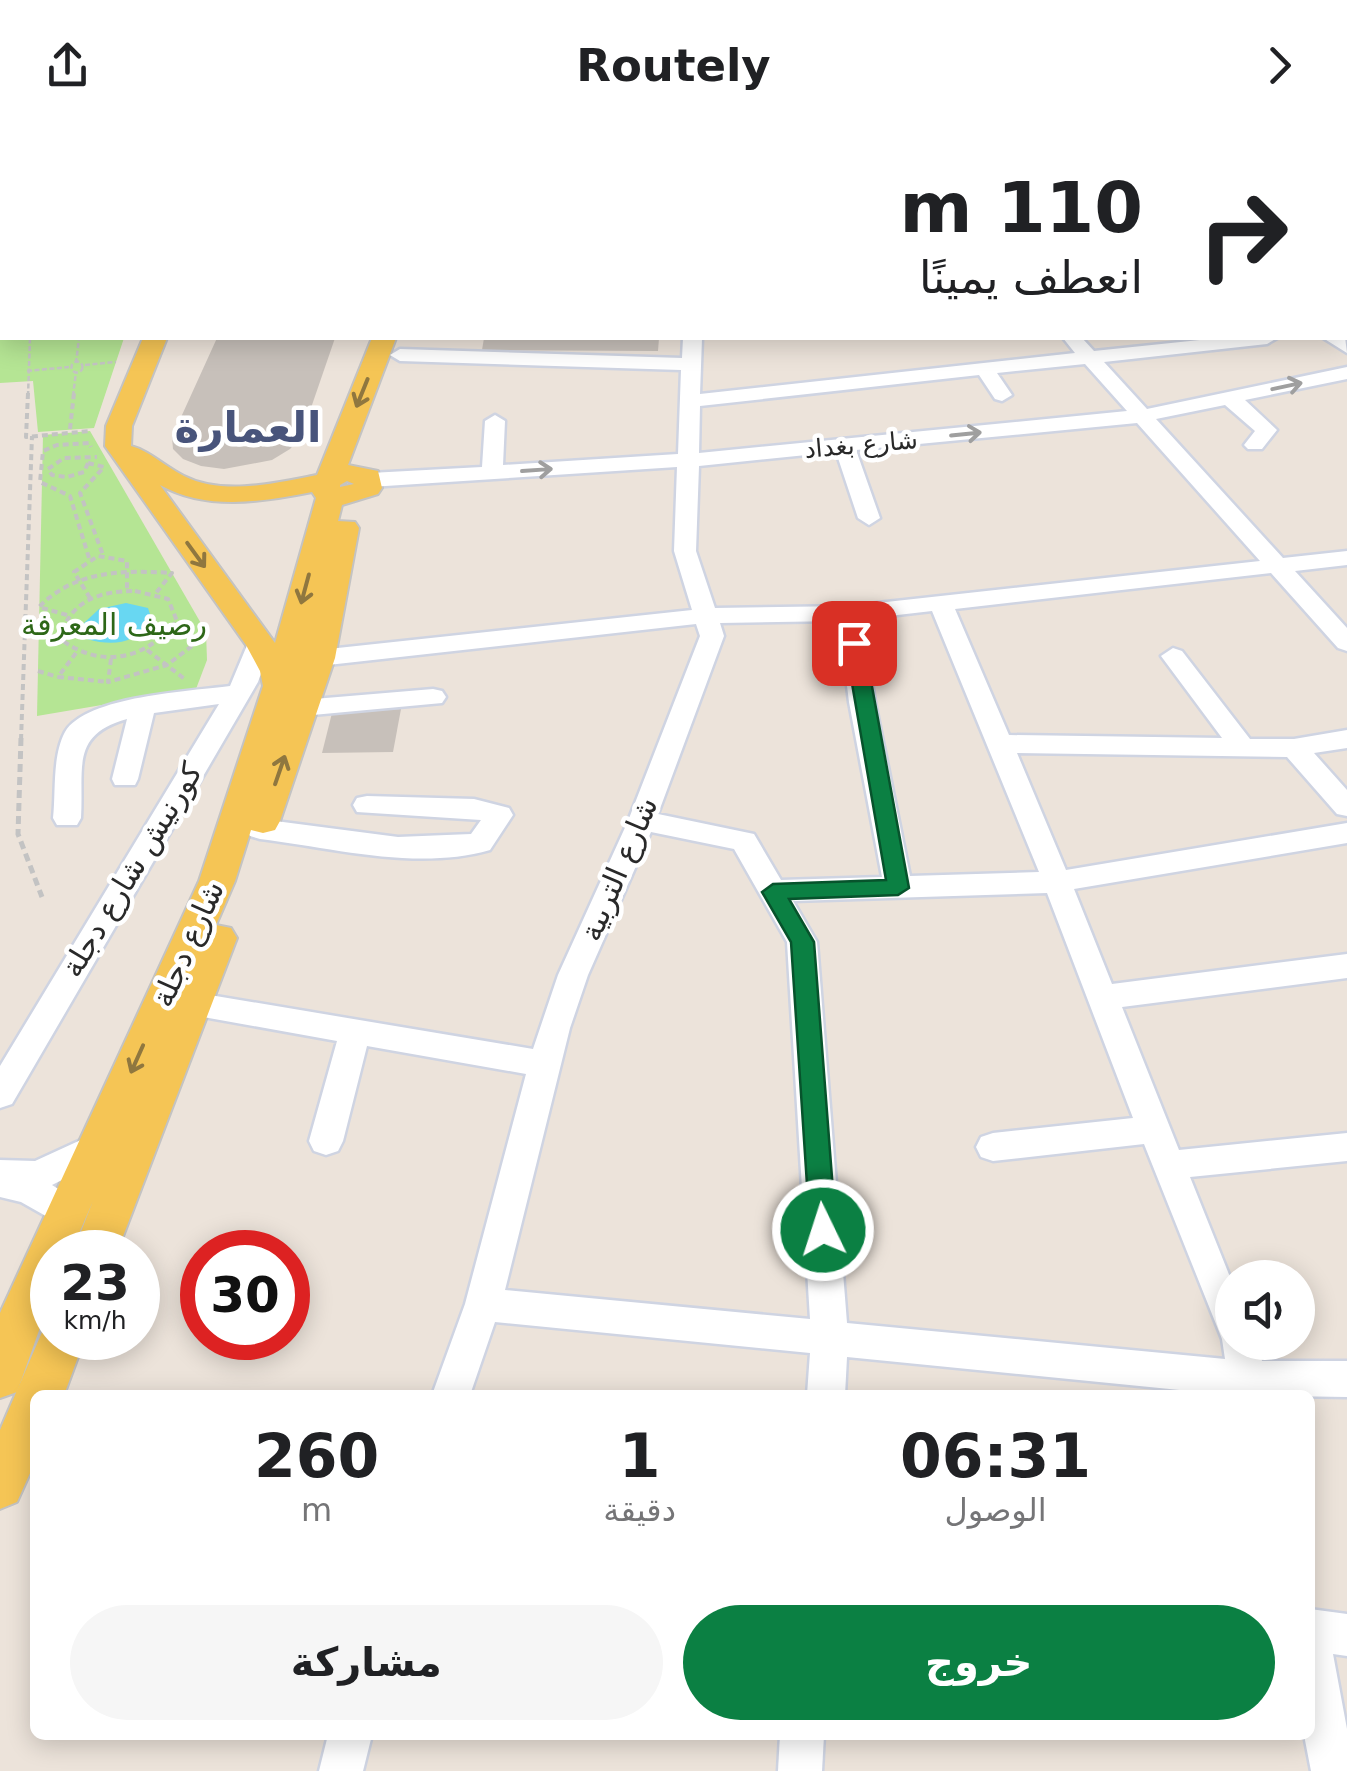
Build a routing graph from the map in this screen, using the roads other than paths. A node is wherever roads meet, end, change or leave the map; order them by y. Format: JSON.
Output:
{"nodes":[{"id":1,"x":154,"y":340,"type":"edge"},
{"id":2,"x":166,"y":340,"type":"edge"},
{"id":3,"x":1074,"y":340,"type":"edge"},
{"id":4,"x":1251,"y":340,"type":"edge"},
{"id":5,"x":397,"y":343,"type":"edge"},
{"id":6,"x":692,"y":351,"type":"edge"},
{"id":7,"x":1090,"y":360,"type":"junction"},
{"id":8,"x":985,"y":370,"type":"junction"},
{"id":9,"x":1347,"y":373,"type":"edge"},
{"id":10,"x":1002,"y":395,"type":"dead end"},
{"id":11,"x":1230,"y":398,"type":"junction"},
{"id":12,"x":691,"y":401,"type":"junction"},
{"id":13,"x":1142,"y":416,"type":"junction"},
{"id":14,"x":495,"y":421,"type":"dead end"},
{"id":15,"x":1255,"y":444,"type":"dead end"},
{"id":16,"x":844,"y":445,"type":"junction"},
{"id":17,"x":340,"y":448,"type":"junction"},
{"id":18,"x":690,"y":460,"type":"junction"},
{"id":19,"x":492,"y":472,"type":"junction"},
{"id":20,"x":146,"y":474,"type":"junction"},
{"id":21,"x":342,"y":485,"type":"junction"},
{"id":22,"x":200,"y":490,"type":"junction"},
{"id":23,"x":869,"y":518,"type":"dead end"},
{"id":24,"x":1347,"y":558,"type":"edge"},
{"id":25,"x":1279,"y":566,"type":"junction"},
{"id":26,"x":942,"y":604,"type":"junction"},
{"id":27,"x":850,"y":613,"type":"junction"},
{"id":28,"x":705,"y":616,"type":"junction"},
{"id":29,"x":1345,"y":639,"type":"edge"},
{"id":30,"x":260,"y":643,"type":"junction"},
{"id":31,"x":1173,"y":656,"type":"dead end"},
{"id":32,"x":319,"y":658,"type":"junction"},
{"id":33,"x":234,"y":694,"type":"junction"},
{"id":34,"x":290,"y":697,"type":"junction"},
{"id":35,"x":433,"y":697,"type":"dead end"},
{"id":36,"x":142,"y":709,"type":"junction"},
{"id":37,"x":1347,"y":739,"type":"edge"},
{"id":38,"x":1000,"y":744,"type":"junction"},
{"id":39,"x":1242,"y":748,"type":"junction"},
{"id":40,"x":1294,"y":748,"type":"junction"},
{"id":41,"x":124,"y":778,"type":"dead end"},
{"id":42,"x":368,"y":805,"type":"dead end"},
{"id":43,"x":1347,"y":807,"type":"edge"},
{"id":44,"x":67,"y":818,"type":"dead end"},
{"id":45,"x":642,"y":821,"type":"junction"},
{"id":46,"x":260,"y":829,"type":"junction"},
{"id":47,"x":1347,"y":833,"type":"edge"},
{"id":48,"x":1057,"y":882,"type":"junction"},
{"id":49,"x":898,"y":888,"type":"junction"},
{"id":50,"x":773,"y":892,"type":"junction"},
{"id":51,"x":1347,"y":966,"type":"edge"},
{"id":52,"x":1103,"y":997,"type":"junction"},
{"id":53,"x":192,"y":1004,"type":"junction"},
{"id":54,"x":356,"y":1032,"type":"junction"},
{"id":55,"x":545,"y":1064,"type":"junction"},
{"id":56,"x":0,"y":1095,"type":"edge"},
{"id":57,"x":1154,"y":1129,"type":"junction"},
{"id":58,"x":326,"y":1141,"type":"dead end"},
{"id":59,"x":993,"y":1146,"type":"dead end"},
{"id":60,"x":96,"y":1147,"type":"junction"},
{"id":61,"x":1347,"y":1147,"type":"edge"},
{"id":62,"x":1169,"y":1165,"type":"junction"},
{"id":63,"x":0,"y":1175,"type":"edge"},
{"id":64,"x":0,"y":1183,"type":"edge"},
{"id":65,"x":67,"y":1213,"type":"junction"},
{"id":66,"x":104,"y":1230,"type":"edge"},
{"id":67,"x":1215,"y":1283,"type":"edge"},
{"id":68,"x":483,"y":1304,"type":"junction"},
{"id":69,"x":830,"y":1336,"type":"junction"},
{"id":70,"x":54,"y":1360,"type":"edge"},
{"id":71,"x":1243,"y":1360,"type":"edge"},
{"id":72,"x":0,"y":1376,"type":"edge"},
{"id":73,"x":1347,"y":1378,"type":"edge"},
{"id":74,"x":1250,"y":1387,"type":"edge"},
{"id":75,"x":42,"y":1390,"type":"edge"},
{"id":76,"x":453,"y":1390,"type":"edge"},
{"id":77,"x":826,"y":1390,"type":"edge"},
{"id":78,"x":30,"y":1420,"type":"edge"},
{"id":79,"x":0,"y":1485,"type":"edge"},
{"id":80,"x":1315,"y":1631,"type":"edge"},
{"id":81,"x":1347,"y":1635,"type":"edge"},
{"id":82,"x":1315,"y":1673,"type":"edge"},
{"id":83,"x":349,"y":1740,"type":"edge"},
{"id":84,"x":802,"y":1740,"type":"edge"},
{"id":85,"x":340,"y":1771,"type":"edge"},
{"id":86,"x":800,"y":1771,"type":"edge"},
{"id":87,"x":1333,"y":1771,"type":"edge"}],
"edges":[{"from":1,"to":20,"type":"main road"},
{"from":2,"to":20,"type":"main road"},
{"from":3,"to":7,"type":"street"},
{"from":4,"to":7,"type":"street"},
{"from":5,"to":6,"type":"street"},
{"from":5,"to":17,"type":"main road","name":"شارع دجلة","one_way":true},
{"from":5,"to":21,"type":"main road","name":"شارع دجلة"},
{"from":6,"to":12,"type":"street","name":"شارع التربية"},
{"from":7,"to":8,"type":"street"},
{"from":7,"to":13,"type":"street"},
{"from":8,"to":10,"type":"street"},
{"from":8,"to":12,"type":"street"},
{"from":11,"to":9,"type":"street","name":"شارع بغداد","one_way":true},
{"from":11,"to":13,"type":"street","name":"شارع بغداد"},
{"from":11,"to":15,"type":"street"},
{"from":12,"to":18,"type":"street","name":"شارع التربية"},
{"from":16,"to":13,"type":"street","name":"شارع بغداد","one_way":true},
{"from":13,"to":25,"type":"street"},
{"from":14,"to":19,"type":"street"},
{"from":16,"to":18,"type":"street","name":"شارع بغداد"},
{"from":16,"to":23,"type":"street"},
{"from":17,"to":21,"type":"main road","name":"شارع دجلة"},
{"from":17,"to":22,"type":"main road"},
{"from":19,"to":18,"type":"street","name":"شارع بغداد","one_way":true},
{"from":18,"to":28,"type":"street","name":"شارع التربية"},
{"from":19,"to":21,"type":"street","name":"شارع بغداد"},
{"from":20,"to":21,"type":"main road"},
{"from":20,"to":22,"type":"main road"},
{"from":20,"to":30,"type":"main road","one_way":true},
{"from":21,"to":22,"type":"main road"},
{"from":21,"to":32,"type":"main road","name":"شارع دجلة"},
{"from":21,"to":34,"type":"main road","name":"شارع دجلة","one_way":true},
{"from":24,"to":25,"type":"street"},
{"from":25,"to":26,"type":"street"},
{"from":25,"to":29,"type":"street"},
{"from":26,"to":27,"type":"street"},
{"from":26,"to":38,"type":"street"},
{"from":27,"to":28,"type":"street"},
{"from":27,"to":49,"type":"street"},
{"from":28,"to":32,"type":"street"},
{"from":28,"to":45,"type":"street","name":"شارع التربية"},
{"from":30,"to":33,"type":"street","name":"كورنيش شارع دجلة"},
{"from":30,"to":34,"type":"main road"},
{"from":31,"to":39,"type":"street"},
{"from":32,"to":34,"type":"main road","name":"شارع دجلة"},
{"from":33,"to":36,"type":"street"},
{"from":33,"to":56,"type":"street","name":"كورنيش شارع دجلة"},
{"from":34,"to":35,"type":"street"},
{"from":46,"to":34,"type":"main road","name":"شارع دجلة","one_way":true},
{"from":34,"to":60,"type":"main road","name":"شارع دجلة","one_way":true},
{"from":36,"to":41,"type":"street"},
{"from":36,"to":44,"type":"street"},
{"from":37,"to":40,"type":"street"},
{"from":38,"to":39,"type":"street"},
{"from":38,"to":48,"type":"street"},
{"from":39,"to":40,"type":"street"},
{"from":40,"to":43,"type":"street"},
{"from":42,"to":46,"type":"street"},
{"from":45,"to":50,"type":"street"},
{"from":45,"to":55,"type":"street","name":"شارع التربية"},
{"from":46,"to":53,"type":"main road","name":"شارع دجلة"},
{"from":47,"to":48,"type":"street"},
{"from":48,"to":49,"type":"street"},
{"from":48,"to":52,"type":"street"},
{"from":49,"to":50,"type":"street"},
{"from":50,"to":69,"type":"street"},
{"from":51,"to":52,"type":"street"},
{"from":52,"to":57,"type":"street"},
{"from":53,"to":54,"type":"street"},
{"from":53,"to":66,"type":"main road","name":"شارع دجلة"},
{"from":54,"to":55,"type":"street"},
{"from":54,"to":58,"type":"street"},
{"from":55,"to":68,"type":"street","name":"شارع التربية"},
{"from":57,"to":59,"type":"street"},
{"from":57,"to":62,"type":"street"},
{"from":60,"to":63,"type":"street"},
{"from":60,"to":65,"type":"main road","name":"شارع دجلة"},
{"from":61,"to":62,"type":"street"},
{"from":62,"to":67,"type":"street"},
{"from":64,"to":65,"type":"street"},
{"from":65,"to":72,"type":"main road","name":"شارع دجلة"},
{"from":68,"to":69,"type":"street"},
{"from":68,"to":76,"type":"street","name":"شارع التربية"},
{"from":69,"to":74,"type":"street"},
{"from":69,"to":77,"type":"street"},
{"from":70,"to":75,"type":"main road"},
{"from":71,"to":74,"type":"street"},
{"from":73,"to":74,"type":"street"},
{"from":78,"to":79,"type":"main road"},
{"from":80,"to":81,"type":"street"},
{"from":82,"to":87,"type":"street"},
{"from":83,"to":85,"type":"street"},
{"from":84,"to":86,"type":"street"}]}
